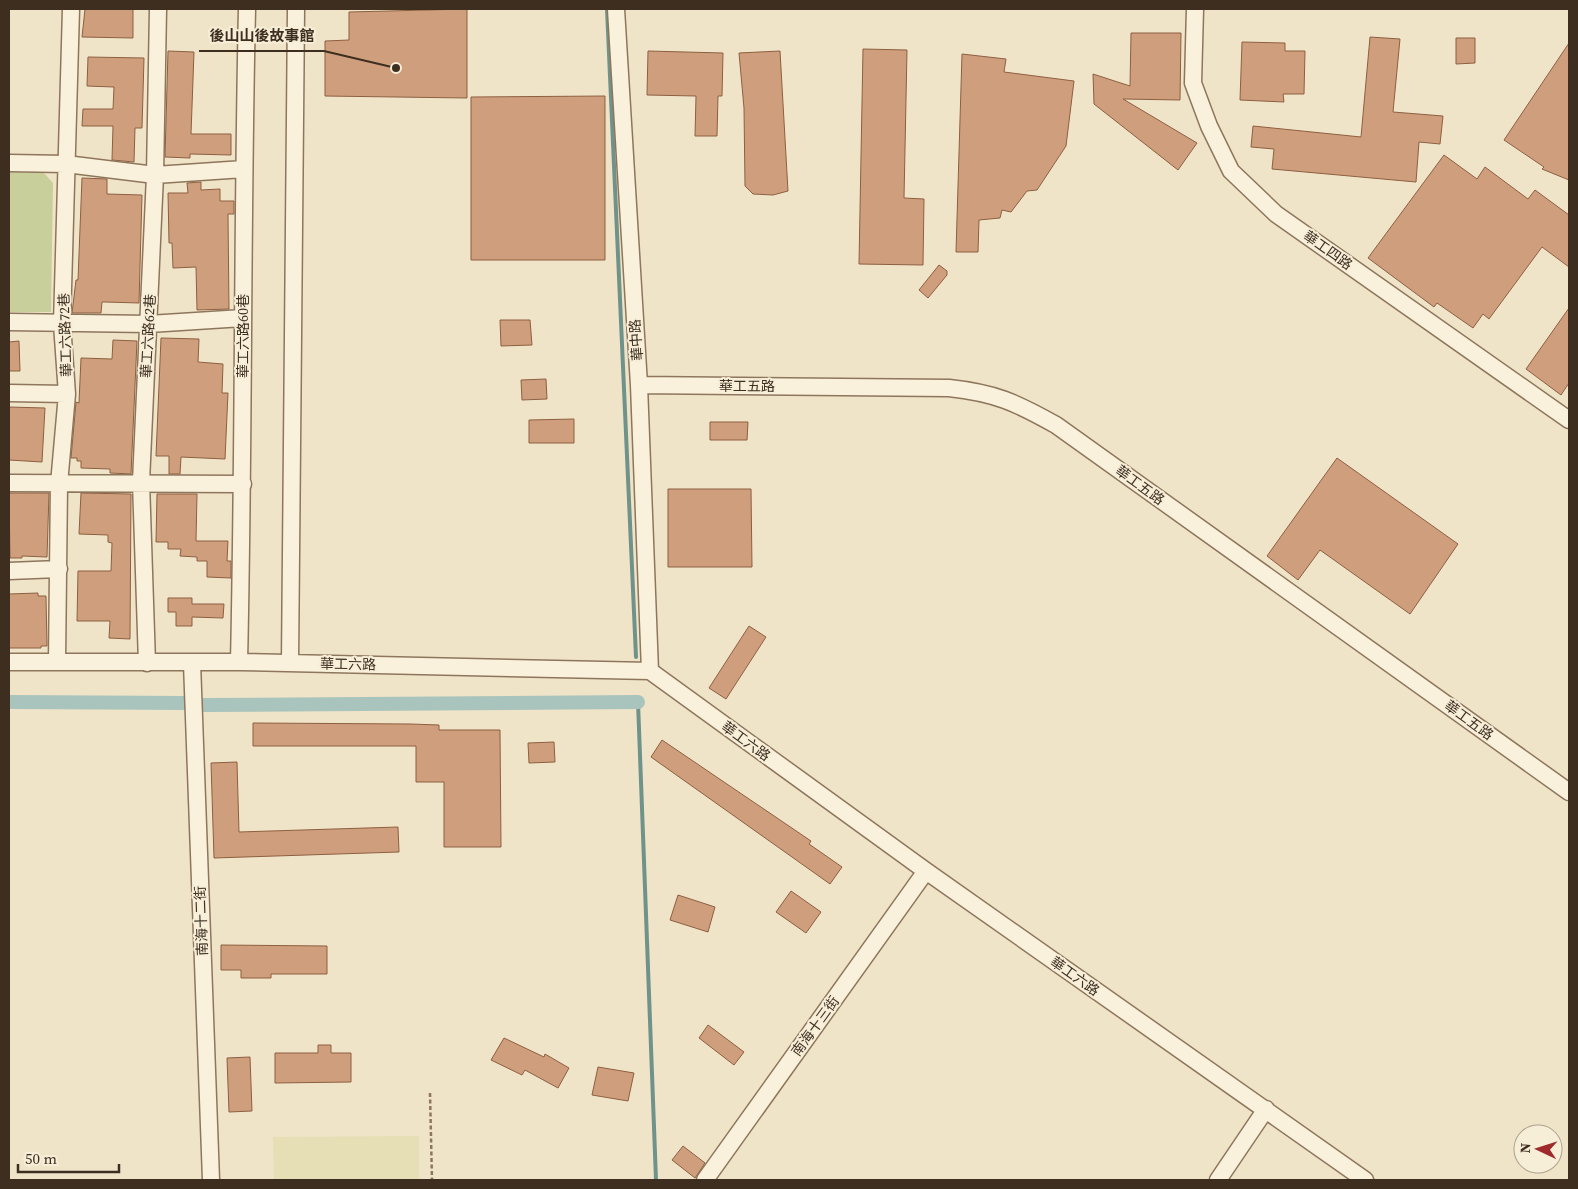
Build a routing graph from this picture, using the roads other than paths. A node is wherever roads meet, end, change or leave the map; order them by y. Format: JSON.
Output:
{"nodes":[{"id":1,"x":71,"y":9,"type":"edge"},
{"id":2,"x":158,"y":9,"type":"edge"},
{"id":3,"x":247,"y":9,"type":"edge"},
{"id":4,"x":296,"y":9,"type":"edge"},
{"id":5,"x":616,"y":9,"type":"edge"},
{"id":6,"x":1195,"y":9,"type":"edge"},
{"id":7,"x":9,"y":163,"type":"edge"},
{"id":8,"x":66,"y":164,"type":"junction"},
{"id":9,"x":244,"y":169,"type":"junction"},
{"id":10,"x":155,"y":175,"type":"junction"},
{"id":11,"x":243,"y":318,"type":"junction"},
{"id":12,"x":9,"y":322,"type":"edge"},
{"id":13,"x":62,"y":324,"type":"junction"},
{"id":14,"x":149,"y":324,"type":"junction"},
{"id":15,"x":639,"y":385,"type":"junction"},
{"id":16,"x":9,"y":393,"type":"edge"},
{"id":17,"x":67,"y":394,"type":"junction"},
{"id":18,"x":1569,"y":420,"type":"edge"},
{"id":19,"x":141,"y":482,"type":"junction"},
{"id":20,"x":9,"y":483,"type":"edge"},
{"id":21,"x":59,"y":484,"type":"junction"},
{"id":22,"x":243,"y":484,"type":"junction"},
{"id":23,"x":59,"y":569,"type":"junction"},
{"id":24,"x":9,"y":571,"type":"edge"},
{"id":25,"x":57,"y":661,"type":"junction"},
{"id":26,"x":9,"y":662,"type":"edge"},
{"id":27,"x":192,"y":662,"type":"junction"},
{"id":28,"x":240,"y":662,"type":"junction"},
{"id":29,"x":146,"y":663,"type":"junction"},
{"id":30,"x":290,"y":663,"type":"junction"},
{"id":31,"x":650,"y":671,"type":"junction"},
{"id":32,"x":1569,"y":792,"type":"edge"},
{"id":33,"x":926,"y":871,"type":"junction"},
{"id":34,"x":1266,"y":1109,"type":"junction"},
{"id":35,"x":211,"y":1180,"type":"edge"},
{"id":36,"x":705,"y":1180,"type":"edge"},
{"id":37,"x":1218,"y":1180,"type":"edge"},
{"id":38,"x":1365,"y":1180,"type":"edge"}],
"edges":[{"from":1,"to":8,"type":"street","name":"華工六路72巷"},
{"from":2,"to":10,"type":"street","name":"華工六路62巷"},
{"from":3,"to":9,"type":"street","name":"華工六路60巷"},
{"from":4,"to":30,"type":"street"},
{"from":5,"to":15,"type":"street","name":"華中路"},
{"from":6,"to":18,"type":"street","name":"華工四路"},
{"from":7,"to":8,"type":"street"},
{"from":8,"to":10,"type":"street"},
{"from":8,"to":13,"type":"street","name":"華工六路72巷"},
{"from":9,"to":10,"type":"street"},
{"from":9,"to":11,"type":"street","name":"華工六路60巷"},
{"from":10,"to":14,"type":"street","name":"華工六路62巷"},
{"from":11,"to":14,"type":"street"},
{"from":11,"to":22,"type":"street","name":"華工六路60巷"},
{"from":12,"to":13,"type":"street"},
{"from":13,"to":14,"type":"street"},
{"from":13,"to":17,"type":"street","name":"華工六路72巷"},
{"from":14,"to":19,"type":"street","name":"華工六路62巷"},
{"from":15,"to":31,"type":"street","name":"華中路"},
{"from":15,"to":32,"type":"street","name":"華工五路"},
{"from":16,"to":17,"type":"street"},
{"from":17,"to":21,"type":"street","name":"華工六路72巷"},
{"from":19,"to":21,"type":"street"},
{"from":19,"to":22,"type":"street"},
{"from":19,"to":29,"type":"street","name":"華工六路62巷"},
{"from":20,"to":21,"type":"street"},
{"from":21,"to":23,"type":"street","name":"華工六路72巷"},
{"from":22,"to":28,"type":"street","name":"華工六路60巷"},
{"from":23,"to":24,"type":"street"},
{"from":23,"to":25,"type":"street","name":"華工六路72巷"},
{"from":25,"to":26,"type":"street","name":"華工六路"},
{"from":25,"to":29,"type":"street","name":"華工六路"},
{"from":27,"to":28,"type":"street","name":"華工六路"},
{"from":27,"to":29,"type":"street","name":"華工六路"},
{"from":27,"to":35,"type":"street","name":"南海十二街"},
{"from":28,"to":30,"type":"street","name":"華工六路"},
{"from":30,"to":31,"type":"street","name":"華工六路"},
{"from":31,"to":33,"type":"street","name":"華工六路"},
{"from":33,"to":34,"type":"street","name":"華工六路"},
{"from":33,"to":36,"type":"street","name":"南海十三街"},
{"from":34,"to":37,"type":"street"},
{"from":34,"to":38,"type":"street","name":"華工六路"}]}
